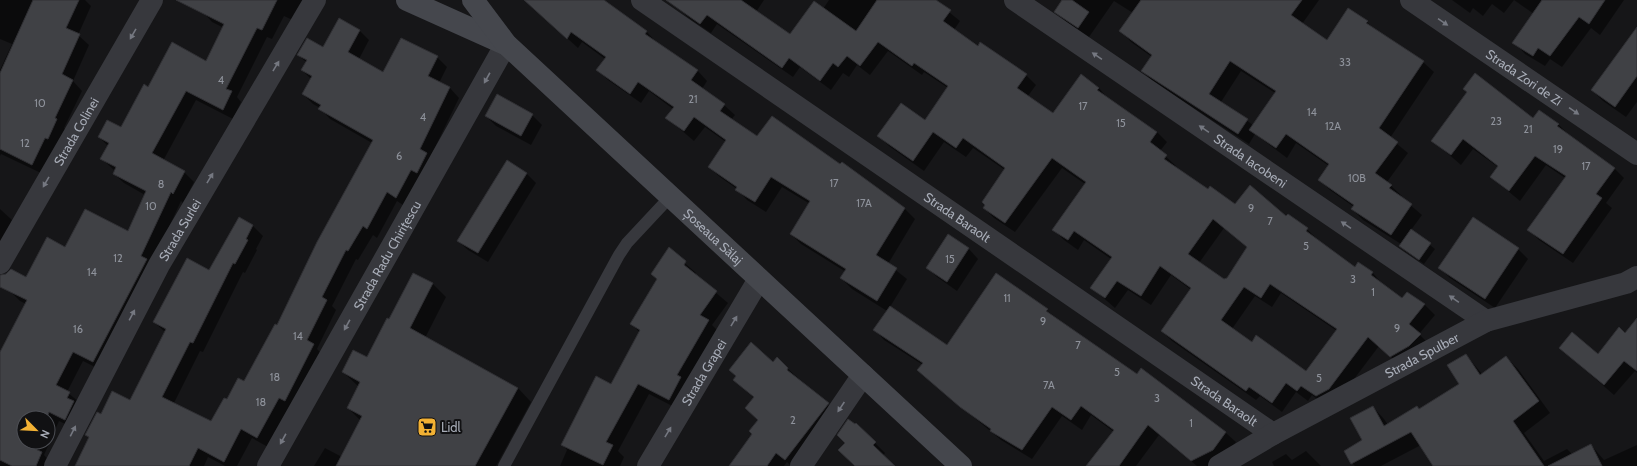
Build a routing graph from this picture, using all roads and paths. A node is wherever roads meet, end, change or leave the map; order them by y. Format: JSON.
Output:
{"nodes":[{"id":1,"x":152,"y":0,"type":"edge"},
{"id":2,"x":315,"y":0,"type":"edge"},
{"id":3,"x":407,"y":0,"type":"edge"},
{"id":4,"x":473,"y":0,"type":"edge"},
{"id":5,"x":642,"y":0,"type":"edge"},
{"id":6,"x":1015,"y":0,"type":"edge"},
{"id":7,"x":1411,"y":0,"type":"edge"},
{"id":8,"x":506,"y":44,"type":"junction"},
{"id":9,"x":1637,"y":154,"type":"edge"},
{"id":10,"x":670,"y":197,"type":"junction"},
{"id":11,"x":0,"y":263,"type":"edge"},
{"id":12,"x":1637,"y":277,"type":"edge"},
{"id":13,"x":759,"y":279,"type":"junction"},
{"id":14,"x":1486,"y":321,"type":"junction"},
{"id":15,"x":863,"y":375,"type":"junction"},
{"id":16,"x":1273,"y":434,"type":"junction"},
{"id":17,"x":55,"y":466,"type":"edge"},
{"id":18,"x":268,"y":466,"type":"edge"},
{"id":19,"x":504,"y":466,"type":"edge"},
{"id":20,"x":648,"y":466,"type":"edge"},
{"id":21,"x":801,"y":466,"type":"edge"},
{"id":22,"x":961,"y":466,"type":"edge"},
{"id":23,"x":1219,"y":466,"type":"edge"}],
"edges":[{"from":1,"to":11,"type":"street","name":"Strada Colinei","one_way":true},
{"from":17,"to":2,"type":"street","name":"Strada Surlei","one_way":true},
{"from":3,"to":8,"type":"street"},
{"from":4,"to":8,"type":"street","name":"Șoseaua Sălaj"},
{"from":5,"to":16,"type":"street","name":"Strada Baraolt"},
{"from":14,"to":6,"type":"street","name":"Strada Iacobeni","one_way":true},
{"from":7,"to":9,"type":"street","name":"Strada Zori de Zi","one_way":true},
{"from":8,"to":10,"type":"street","name":"Șoseaua Sălaj"},
{"from":8,"to":18,"type":"street","name":"Strada Radu Chirițescu","one_way":true},
{"from":10,"to":13,"type":"street","name":"Șoseaua Sălaj"},
{"from":10,"to":19,"type":"lane"},
{"from":12,"to":14,"type":"street","name":"Strada Spulber"},
{"from":13,"to":15,"type":"street","name":"Șoseaua Sălaj"},
{"from":20,"to":13,"type":"street","name":"Strada Grapei","one_way":true},
{"from":14,"to":16,"type":"street","name":"Strada Spulber"},
{"from":15,"to":21,"type":"street","one_way":true},
{"from":15,"to":22,"type":"street","name":"Șoseaua Sălaj"},
{"from":16,"to":23,"type":"street","name":"Strada Spulber"}]}
